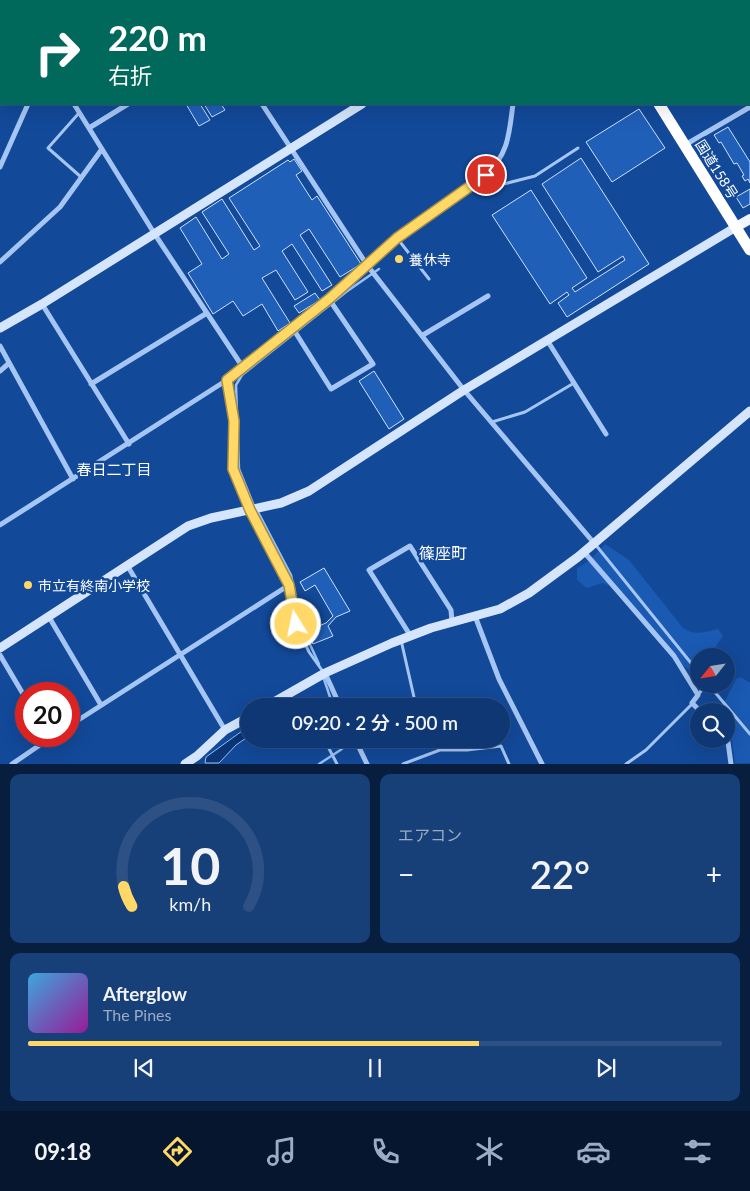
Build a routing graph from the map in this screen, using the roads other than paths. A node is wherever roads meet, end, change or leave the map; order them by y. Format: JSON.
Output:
{"nodes":[{"id":1,"x":28,"y":105,"type":"edge"},
{"id":2,"x":75,"y":105,"type":"edge"},
{"id":3,"x":126,"y":105,"type":"edge"},
{"id":4,"x":263,"y":105,"type":"edge"},
{"id":5,"x":360,"y":105,"type":"edge"},
{"id":6,"x":513,"y":105,"type":"edge"},
{"id":7,"x":660,"y":105,"type":"edge"},
{"id":8,"x":750,"y":107,"type":"edge"},
{"id":9,"x":79,"y":112,"type":"junction"},
{"id":10,"x":88,"y":128,"type":"junction"},
{"id":11,"x":685,"y":146,"type":"junction"},
{"id":12,"x":290,"y":148,"type":"junction"},
{"id":13,"x":578,"y":148,"type":"dead end"},
{"id":14,"x":102,"y":149,"type":"junction"},
{"id":15,"x":0,"y":167,"type":"edge"},
{"id":16,"x":81,"y":177,"type":"junction"},
{"id":17,"x":482,"y":178,"type":"junction"},
{"id":18,"x":750,"y":219,"type":"edge"},
{"id":19,"x":736,"y":227,"type":"junction"},
{"id":20,"x":154,"y":233,"type":"junction"},
{"id":21,"x":397,"y":238,"type":"junction"},
{"id":22,"x":750,"y":250,"type":"edge"},
{"id":23,"x":0,"y":262,"type":"edge"},
{"id":24,"x":367,"y":265,"type":"junction"},
{"id":25,"x":429,"y":279,"type":"dead end"},
{"id":26,"x":488,"y":296,"type":"dead end"},
{"id":27,"x":329,"y":299,"type":"junction"},
{"id":28,"x":42,"y":304,"type":"junction"},
{"id":29,"x":207,"y":313,"type":"junction"},
{"id":30,"x":292,"y":327,"type":"junction"},
{"id":31,"x":0,"y":328,"type":"edge"},
{"id":32,"x":423,"y":336,"type":"junction"},
{"id":33,"x":547,"y":340,"type":"junction"},
{"id":34,"x":0,"y":346,"type":"edge"},
{"id":35,"x":8,"y":364,"type":"junction"},
{"id":36,"x":242,"y":366,"type":"junction"},
{"id":37,"x":0,"y":371,"type":"edge"},
{"id":38,"x":227,"y":380,"type":"junction"},
{"id":39,"x":574,"y":383,"type":"junction"},
{"id":40,"x":91,"y":384,"type":"junction"},
{"id":41,"x":464,"y":390,"type":"junction"},
{"id":42,"x":750,"y":411,"type":"edge"},
{"id":43,"x":492,"y":422,"type":"junction"},
{"id":44,"x":606,"y":434,"type":"dead end"},
{"id":45,"x":129,"y":444,"type":"junction"},
{"id":46,"x":73,"y":478,"type":"junction"},
{"id":47,"x":250,"y":510,"type":"junction"},
{"id":48,"x":0,"y":525,"type":"edge"},
{"id":49,"x":594,"y":543,"type":"junction"},
{"id":50,"x":584,"y":552,"type":"junction"},
{"id":51,"x":126,"y":564,"type":"junction"},
{"id":52,"x":289,"y":585,"type":"junction"},
{"id":53,"x":475,"y":616,"type":"junction"},
{"id":54,"x":49,"y":617,"type":"junction"},
{"id":55,"x":452,"y":622,"type":"junction"},
{"id":56,"x":410,"y":635,"type":"junction"},
{"id":57,"x":401,"y":639,"type":"junction"},
{"id":58,"x":0,"y":648,"type":"edge"},
{"id":59,"x":0,"y":655,"type":"edge"},
{"id":60,"x":180,"y":655,"type":"junction"},
{"id":61,"x":690,"y":662,"type":"edge"},
{"id":62,"x":325,"y":673,"type":"junction"},
{"id":63,"x":16,"y":682,"type":"edge"},
{"id":64,"x":715,"y":693,"type":"edge"},
{"id":65,"x":287,"y":695,"type":"junction"},
{"id":66,"x":698,"y":695,"type":"joint"},
{"id":67,"x":282,"y":698,"type":"edge"},
{"id":68,"x":291,"y":698,"type":"edge"},
{"id":69,"x":336,"y":698,"type":"edge"},
{"id":70,"x":414,"y":698,"type":"edge"},
{"id":71,"x":692,"y":703,"type":"edge"},
{"id":72,"x":101,"y":705,"type":"junction"},
{"id":73,"x":690,"y":705,"type":"edge"},
{"id":74,"x":80,"y":719,"type":"edge"},
{"id":75,"x":240,"y":722,"type":"edge"},
{"id":76,"x":225,"y":730,"type":"junction"},
{"id":77,"x":750,"y":734,"type":"edge"},
{"id":78,"x":37,"y":747,"type":"edge"},
{"id":79,"x":329,"y":748,"type":"edge"},
{"id":80,"x":359,"y":748,"type":"edge"},
{"id":81,"x":729,"y":748,"type":"edge"},
{"id":82,"x":12,"y":764,"type":"edge"},
{"id":83,"x":186,"y":764,"type":"edge"},
{"id":84,"x":337,"y":764,"type":"edge"},
{"id":85,"x":366,"y":764,"type":"edge"},
{"id":86,"x":403,"y":764,"type":"edge"},
{"id":87,"x":509,"y":764,"type":"edge"},
{"id":88,"x":542,"y":764,"type":"edge"},
{"id":89,"x":626,"y":764,"type":"edge"},
{"id":90,"x":731,"y":764,"type":"edge"}],
"edges":[{"from":1,"to":15,"type":"street"},
{"from":2,"to":9,"type":"street"},
{"from":3,"to":10,"type":"street"},
{"from":4,"to":12,"type":"street"},
{"from":5,"to":12,"type":"street"},
{"from":6,"to":17,"type":"street"},
{"from":7,"to":11,"type":"highway","name":"国道158号"},
{"from":8,"to":11,"type":"street"},
{"from":9,"to":10,"type":"street"},
{"from":9,"to":16,"type":"lane"},
{"from":10,"to":14,"type":"street"},
{"from":11,"to":19,"type":"highway","name":"国道158号"},
{"from":12,"to":20,"type":"street"},
{"from":12,"to":24,"type":"street"},
{"from":13,"to":17,"type":"lane"},
{"from":14,"to":16,"type":"street"},
{"from":14,"to":20,"type":"street"},
{"from":16,"to":23,"type":"street"},
{"from":17,"to":21,"type":"street"},
{"from":18,"to":19,"type":"main road"},
{"from":19,"to":22,"type":"highway","name":"国道158号"},
{"from":19,"to":33,"type":"street"},
{"from":20,"to":28,"type":"street"},
{"from":20,"to":29,"type":"street"},
{"from":21,"to":24,"type":"street"},
{"from":21,"to":25,"type":"lane"},
{"from":24,"to":27,"type":"street"},
{"from":24,"to":32,"type":"street"},
{"from":26,"to":32,"type":"street"},
{"from":27,"to":30,"type":"street"},
{"from":27,"to":30,"type":"street"},
{"from":28,"to":31,"type":"street"},
{"from":28,"to":40,"type":"street"},
{"from":29,"to":36,"type":"street"},
{"from":29,"to":40,"type":"street"},
{"from":30,"to":36,"type":"street"},
{"from":32,"to":41,"type":"street"},
{"from":33,"to":39,"type":"street"},
{"from":33,"to":41,"type":"street"},
{"from":34,"to":35,"type":"street"},
{"from":35,"to":37,"type":"street"},
{"from":35,"to":46,"type":"street"},
{"from":36,"to":38,"type":"street"},
{"from":38,"to":45,"type":"street"},
{"from":38,"to":47,"type":"street"},
{"from":39,"to":43,"type":"lane"},
{"from":39,"to":44,"type":"street"},
{"from":40,"to":45,"type":"street"},
{"from":41,"to":43,"type":"street"},
{"from":41,"to":47,"type":"street"},
{"from":42,"to":49,"type":"street"},
{"from":43,"to":49,"type":"street"},
{"from":45,"to":46,"type":"street"},
{"from":46,"to":48,"type":"street"},
{"from":47,"to":51,"type":"street"},
{"from":47,"to":52,"type":"lane"},
{"from":49,"to":50,"type":"street"},
{"from":49,"to":61,"type":"lane"},
{"from":50,"to":53,"type":"street"},
{"from":50,"to":66,"type":"street"},
{"from":51,"to":54,"type":"street"},
{"from":51,"to":60,"type":"street"},
{"from":52,"to":60,"type":"street"},
{"from":52,"to":62,"type":"lane"},
{"from":53,"to":55,"type":"street"},
{"from":53,"to":88,"type":"street"},
{"from":54,"to":58,"type":"street"},
{"from":54,"to":72,"type":"street"},
{"from":55,"to":56,"type":"street"},
{"from":55,"to":56,"type":"street"},
{"from":56,"to":57,"type":"street"},
{"from":57,"to":62,"type":"street"},
{"from":57,"to":70,"type":"lane"},
{"from":59,"to":63,"type":"street"},
{"from":60,"to":72,"type":"street"},
{"from":60,"to":76,"type":"street"},
{"from":62,"to":65,"type":"street"},
{"from":62,"to":69,"type":"street"},
{"from":64,"to":77,"type":"lane"},
{"from":65,"to":67,"type":"street"},
{"from":65,"to":68,"type":"lane"},
{"from":66,"to":71,"type":"street"},
{"from":72,"to":74,"type":"street"},
{"from":73,"to":89,"type":"lane"},
{"from":75,"to":76,"type":"street"},
{"from":76,"to":83,"type":"street"},
{"from":78,"to":82,"type":"street"},
{"from":79,"to":84,"type":"lane"},
{"from":80,"to":85,"type":"street"},
{"from":81,"to":90,"type":"street"},
{"from":86,"to":87,"type":"lane"}]}
